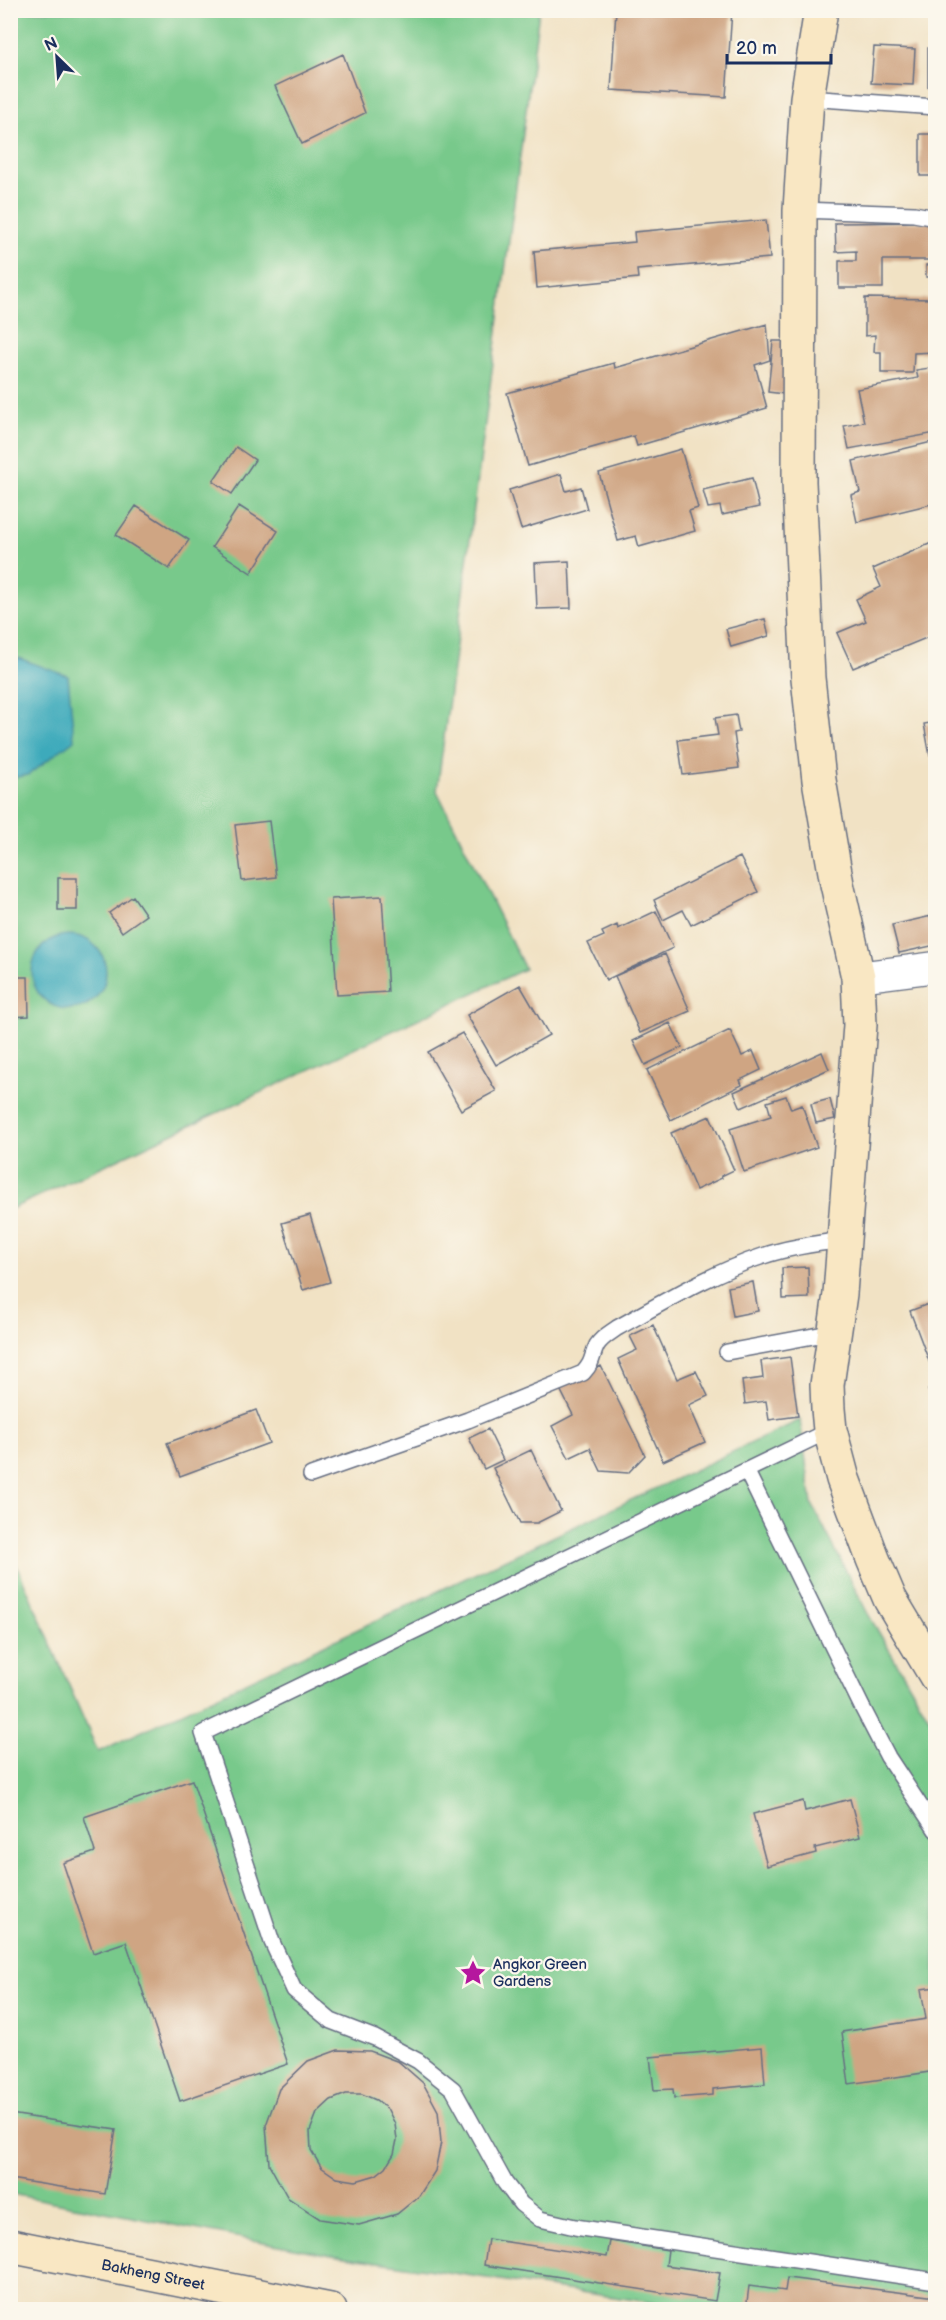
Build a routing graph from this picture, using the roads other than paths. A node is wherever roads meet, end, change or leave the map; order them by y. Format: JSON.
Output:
{"nodes":[{"id":1,"x":821,"y":10,"type":"edge"},
{"id":2,"x":807,"y":98,"type":"junction"},
{"id":3,"x":936,"y":107,"type":"edge"},
{"id":4,"x":800,"y":210,"type":"junction"},
{"id":5,"x":936,"y":218,"type":"edge"},
{"id":6,"x":936,"y":967,"type":"edge"},
{"id":7,"x":858,"y":977,"type":"junction"},
{"id":8,"x":845,"y":1240,"type":"junction"},
{"id":9,"x":835,"y":1332,"type":"junction"},
{"id":10,"x":727,"y":1352,"type":"dead end"},
{"id":11,"x":830,"y":1430,"type":"junction"},
{"id":12,"x":747,"y":1472,"type":"junction"},
{"id":13,"x":311,"y":1475,"type":"dead end"},
{"id":14,"x":936,"y":1676,"type":"edge"},
{"id":15,"x":936,"y":1830,"type":"edge"},
{"id":16,"x":10,"y":2246,"type":"edge"},
{"id":17,"x":936,"y":2281,"type":"edge"},
{"id":18,"x":330,"y":2310,"type":"edge"}],
"edges":[{"from":1,"to":2,"type":"street"},
{"from":2,"to":3,"type":"lane"},
{"from":2,"to":4,"type":"street"},
{"from":4,"to":5,"type":"lane"},
{"from":4,"to":7,"type":"street"},
{"from":6,"to":7,"type":"street"},
{"from":7,"to":8,"type":"street"},
{"from":8,"to":9,"type":"street"},
{"from":8,"to":13,"type":"lane"},
{"from":9,"to":10,"type":"lane"},
{"from":9,"to":11,"type":"street"},
{"from":11,"to":12,"type":"lane"},
{"from":11,"to":14,"type":"street"},
{"from":12,"to":15,"type":"lane"},
{"from":12,"to":17,"type":"lane"},
{"from":16,"to":18,"type":"street","name":"Bakheng Street"}]}
